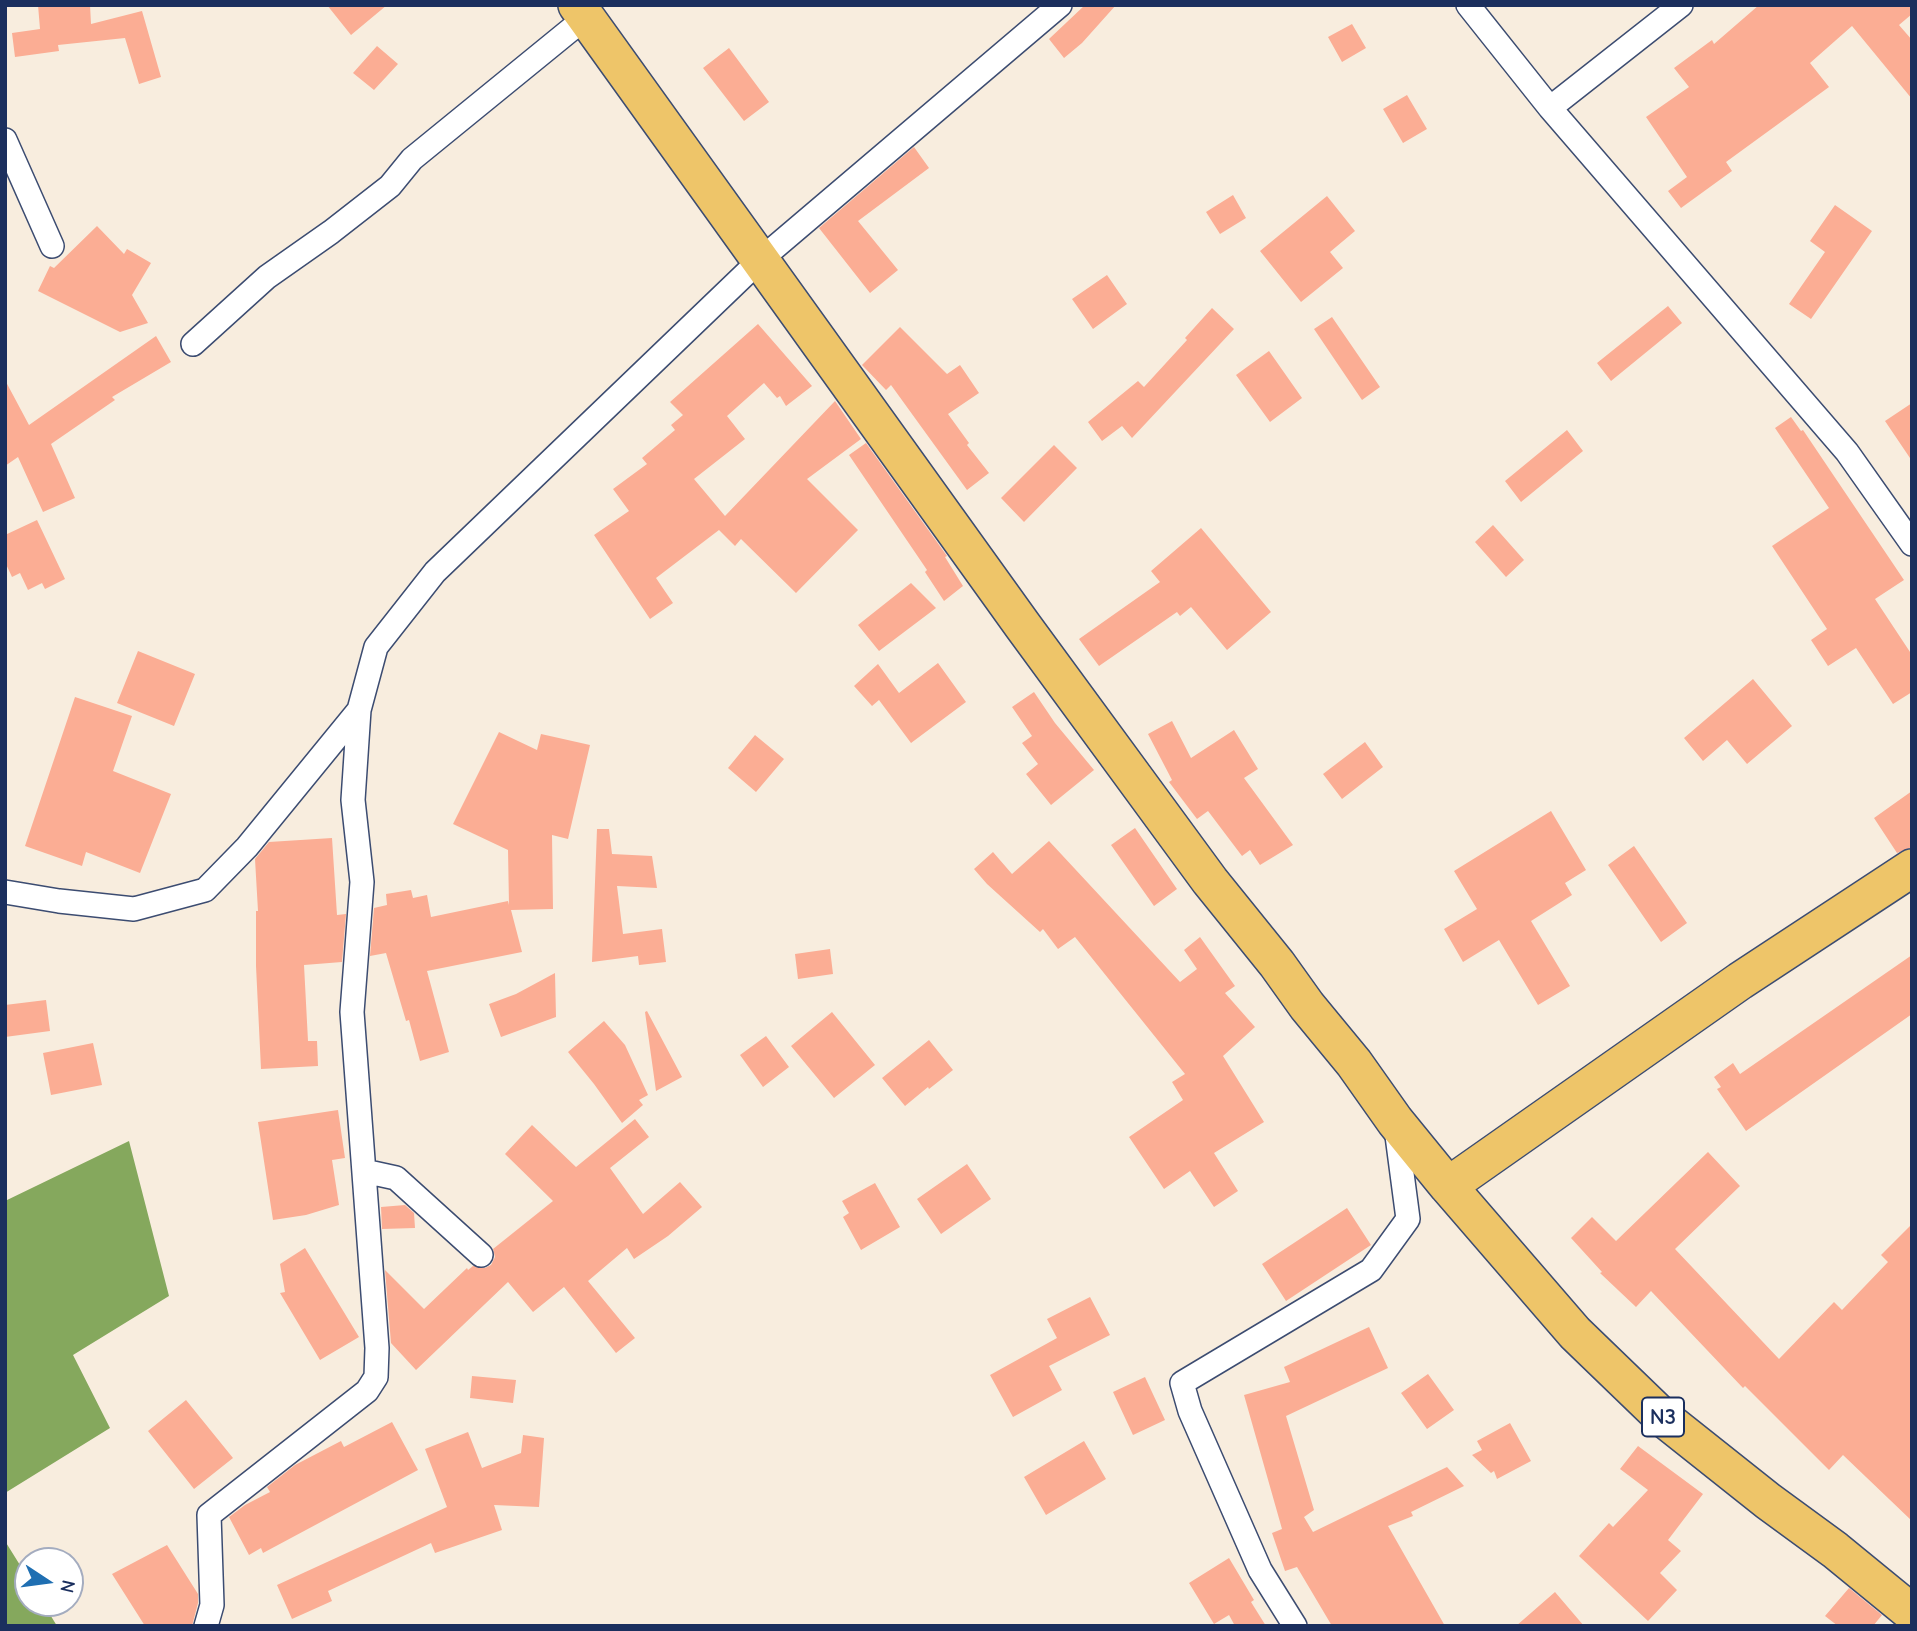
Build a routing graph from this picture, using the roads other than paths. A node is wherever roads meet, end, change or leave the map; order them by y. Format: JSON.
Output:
{"nodes":[{"id":1,"x":1060,"y":5,"type":"edge"},
{"id":2,"x":1468,"y":5,"type":"edge"},
{"id":3,"x":1681,"y":5,"type":"edge"},
{"id":4,"x":581,"y":11,"type":"edge"},
{"id":5,"x":1550,"y":108,"type":"junction"},
{"id":6,"x":5,"y":140,"type":"edge"},
{"id":7,"x":52,"y":246,"type":"dead end"},
{"id":8,"x":760,"y":260,"type":"junction"},
{"id":9,"x":193,"y":344,"type":"dead end"},
{"id":10,"x":1912,"y":544,"type":"edge"},
{"id":11,"x":359,"y":709,"type":"junction"},
{"id":12,"x":1912,"y":868,"type":"edge"},
{"id":13,"x":5,"y":892,"type":"edge"},
{"id":14,"x":1395,"y":1121,"type":"junction"},
{"id":15,"x":364,"y":1171,"type":"junction"},
{"id":16,"x":1448,"y":1186,"type":"junction"},
{"id":17,"x":481,"y":1255,"type":"dead end"},
{"id":18,"x":1912,"y":1614,"type":"edge"},
{"id":19,"x":206,"y":1626,"type":"edge"},
{"id":20,"x":1295,"y":1626,"type":"edge"}],
"edges":[{"from":1,"to":8,"type":"street"},
{"from":2,"to":5,"type":"street"},
{"from":3,"to":5,"type":"street"},
{"from":4,"to":8,"type":"main road"},
{"from":4,"to":9,"type":"street"},
{"from":5,"to":10,"type":"street"},
{"from":6,"to":7,"type":"street"},
{"from":8,"to":11,"type":"street"},
{"from":8,"to":14,"type":"main road"},
{"from":11,"to":13,"type":"street"},
{"from":11,"to":15,"type":"street"},
{"from":12,"to":16,"type":"main road"},
{"from":14,"to":16,"type":"main road"},
{"from":14,"to":20,"type":"street"},
{"from":15,"to":17,"type":"street"},
{"from":15,"to":19,"type":"street"},
{"from":16,"to":18,"type":"main road","number":"N3"}]}
